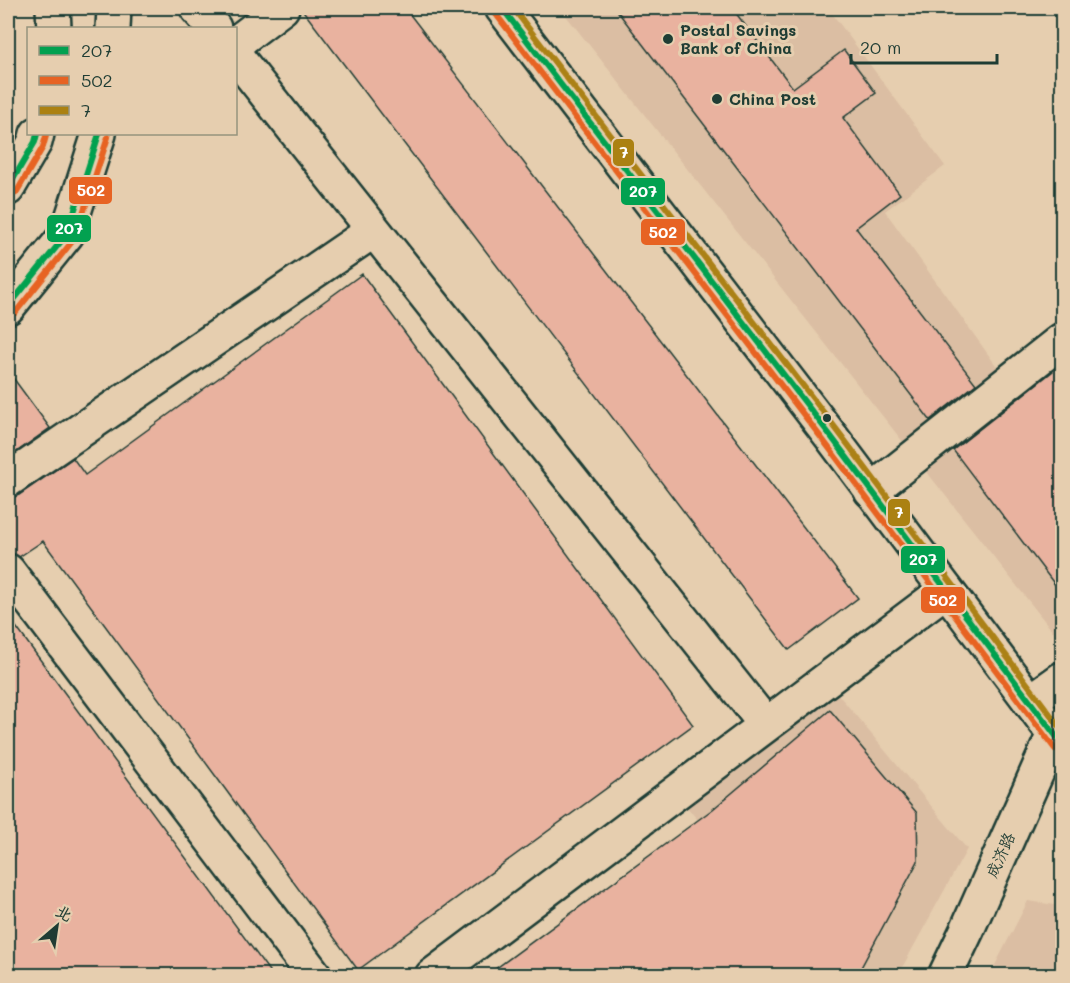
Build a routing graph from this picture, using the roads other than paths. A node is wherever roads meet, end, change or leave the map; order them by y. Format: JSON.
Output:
{"nodes":[{"id":1,"x":53,"y":8,"type":"edge"},
{"id":2,"x":114,"y":8,"type":"edge"},
{"id":3,"x":197,"y":8,"type":"edge"},
{"id":4,"x":282,"y":8,"type":"edge"},
{"id":5,"x":502,"y":8,"type":"edge"},
{"id":6,"x":54,"y":27,"type":"edge"},
{"id":7,"x":113,"y":27,"type":"edge"},
{"id":8,"x":213,"y":27,"type":"edge"},
{"id":9,"x":237,"y":42,"type":"edge"},
{"id":10,"x":237,"y":57,"type":"edge"},
{"id":11,"x":37,"y":135,"type":"edge"},
{"id":12,"x":99,"y":135,"type":"edge"},
{"id":13,"x":8,"y":188,"type":"edge"},
{"id":14,"x":373,"y":231,"type":"junction"},
{"id":15,"x":8,"y":308,"type":"edge"},
{"id":16,"x":1062,"y":340,"type":"edge"},
{"id":17,"x":8,"y":480,"type":"edge"},
{"id":18,"x":871,"y":491,"type":"junction"},
{"id":19,"x":8,"y":571,"type":"edge"},
{"id":20,"x":946,"y":590,"type":"junction"},
{"id":21,"x":1062,"y":679,"type":"edge"},
{"id":22,"x":1030,"y":702,"type":"junction"},
{"id":23,"x":766,"y":725,"type":"junction"},
{"id":24,"x":1058,"y":739,"type":"edge"},
{"id":25,"x":315,"y":975,"type":"edge"},
{"id":26,"x":432,"y":975,"type":"edge"},
{"id":27,"x":945,"y":975,"type":"edge"}],
"edges":[{"from":1,"to":6,"type":"main road"},
{"from":2,"to":7,"type":"main road"},
{"from":3,"to":8,"type":"main road"},
{"from":4,"to":9,"type":"main road"},
{"from":5,"to":18,"type":"main road"},
{"from":10,"to":14,"type":"main road"},
{"from":11,"to":13,"type":"main road"},
{"from":12,"to":15,"type":"main road"},
{"from":14,"to":17,"type":"main road"},
{"from":14,"to":23,"type":"main road"},
{"from":16,"to":18,"type":"main road"},
{"from":18,"to":20,"type":"main road"},
{"from":19,"to":25,"type":"main road"},
{"from":20,"to":22,"type":"main road"},
{"from":20,"to":23,"type":"main road"},
{"from":21,"to":22,"type":"main road"},
{"from":22,"to":24,"type":"main road"},
{"from":23,"to":26,"type":"main road"},
{"from":24,"to":27,"type":"main road","name":"成济路"}]}
